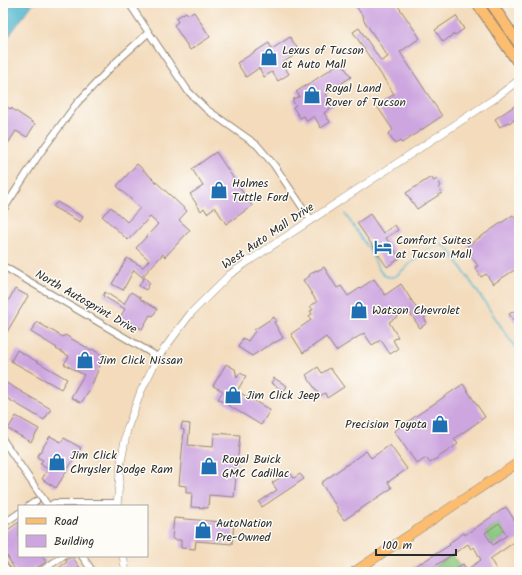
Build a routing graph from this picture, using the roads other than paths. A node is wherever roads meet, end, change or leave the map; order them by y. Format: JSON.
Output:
{"nodes":[{"id":1,"x":129,"y":3,"type":"edge"},
{"id":2,"x":476,"y":3,"type":"edge"},
{"id":3,"x":491,"y":3,"type":"edge"},
{"id":4,"x":148,"y":33,"type":"junction"},
{"id":5,"x":519,"y":44,"type":"edge"},
{"id":6,"x":519,"y":64,"type":"edge"},
{"id":7,"x":519,"y":80,"type":"edge"},
{"id":8,"x":3,"y":210,"type":"edge"},
{"id":9,"x":311,"y":220,"type":"junction"},
{"id":10,"x":3,"y":266,"type":"edge"},
{"id":11,"x":158,"y":356,"type":"junction"},
{"id":12,"x":3,"y":440,"type":"edge"},
{"id":13,"x":519,"y":462,"type":"edge"},
{"id":14,"x":36,"y":502,"type":"dead end"},
{"id":15,"x":31,"y":505,"type":"edge"},
{"id":16,"x":48,"y":505,"type":"edge"},
{"id":17,"x":51,"y":505,"type":"edge"},
{"id":18,"x":117,"y":505,"type":"edge"},
{"id":19,"x":18,"y":514,"type":"edge"},
{"id":20,"x":3,"y":524,"type":"edge"},
{"id":21,"x":83,"y":557,"type":"edge"},
{"id":22,"x":123,"y":557,"type":"edge"},
{"id":23,"x":53,"y":559,"type":"edge"},
{"id":24,"x":3,"y":564,"type":"edge"},
{"id":25,"x":9,"y":572,"type":"edge"},
{"id":26,"x":40,"y":572,"type":"edge"},
{"id":27,"x":93,"y":572,"type":"edge"},
{"id":28,"x":126,"y":572,"type":"edge"},
{"id":29,"x":354,"y":572,"type":"edge"}],
"edges":[{"from":1,"to":4,"type":"street"},
{"from":2,"to":6,"type":"highway"},
{"from":3,"to":5,"type":"highway"},
{"from":4,"to":8,"type":"street"},
{"from":4,"to":9,"type":"street"},
{"from":7,"to":9,"type":"street","name":"West Auto Mall Drive"},
{"from":9,"to":11,"type":"street","name":"West Auto Mall Drive"},
{"from":10,"to":11,"type":"street","name":"North Autosprint Drive"},
{"from":11,"to":18,"type":"street","name":"West Auto Mall Drive"},
{"from":12,"to":16,"type":"street"},
{"from":13,"to":29,"type":"main road"},
{"from":14,"to":15,"type":"street"},
{"from":17,"to":18,"type":"street"},
{"from":19,"to":20,"type":"street"},
{"from":21,"to":27,"type":"street"},
{"from":22,"to":28,"type":"street"},
{"from":23,"to":26,"type":"street"},
{"from":24,"to":25,"type":"street"}]}
